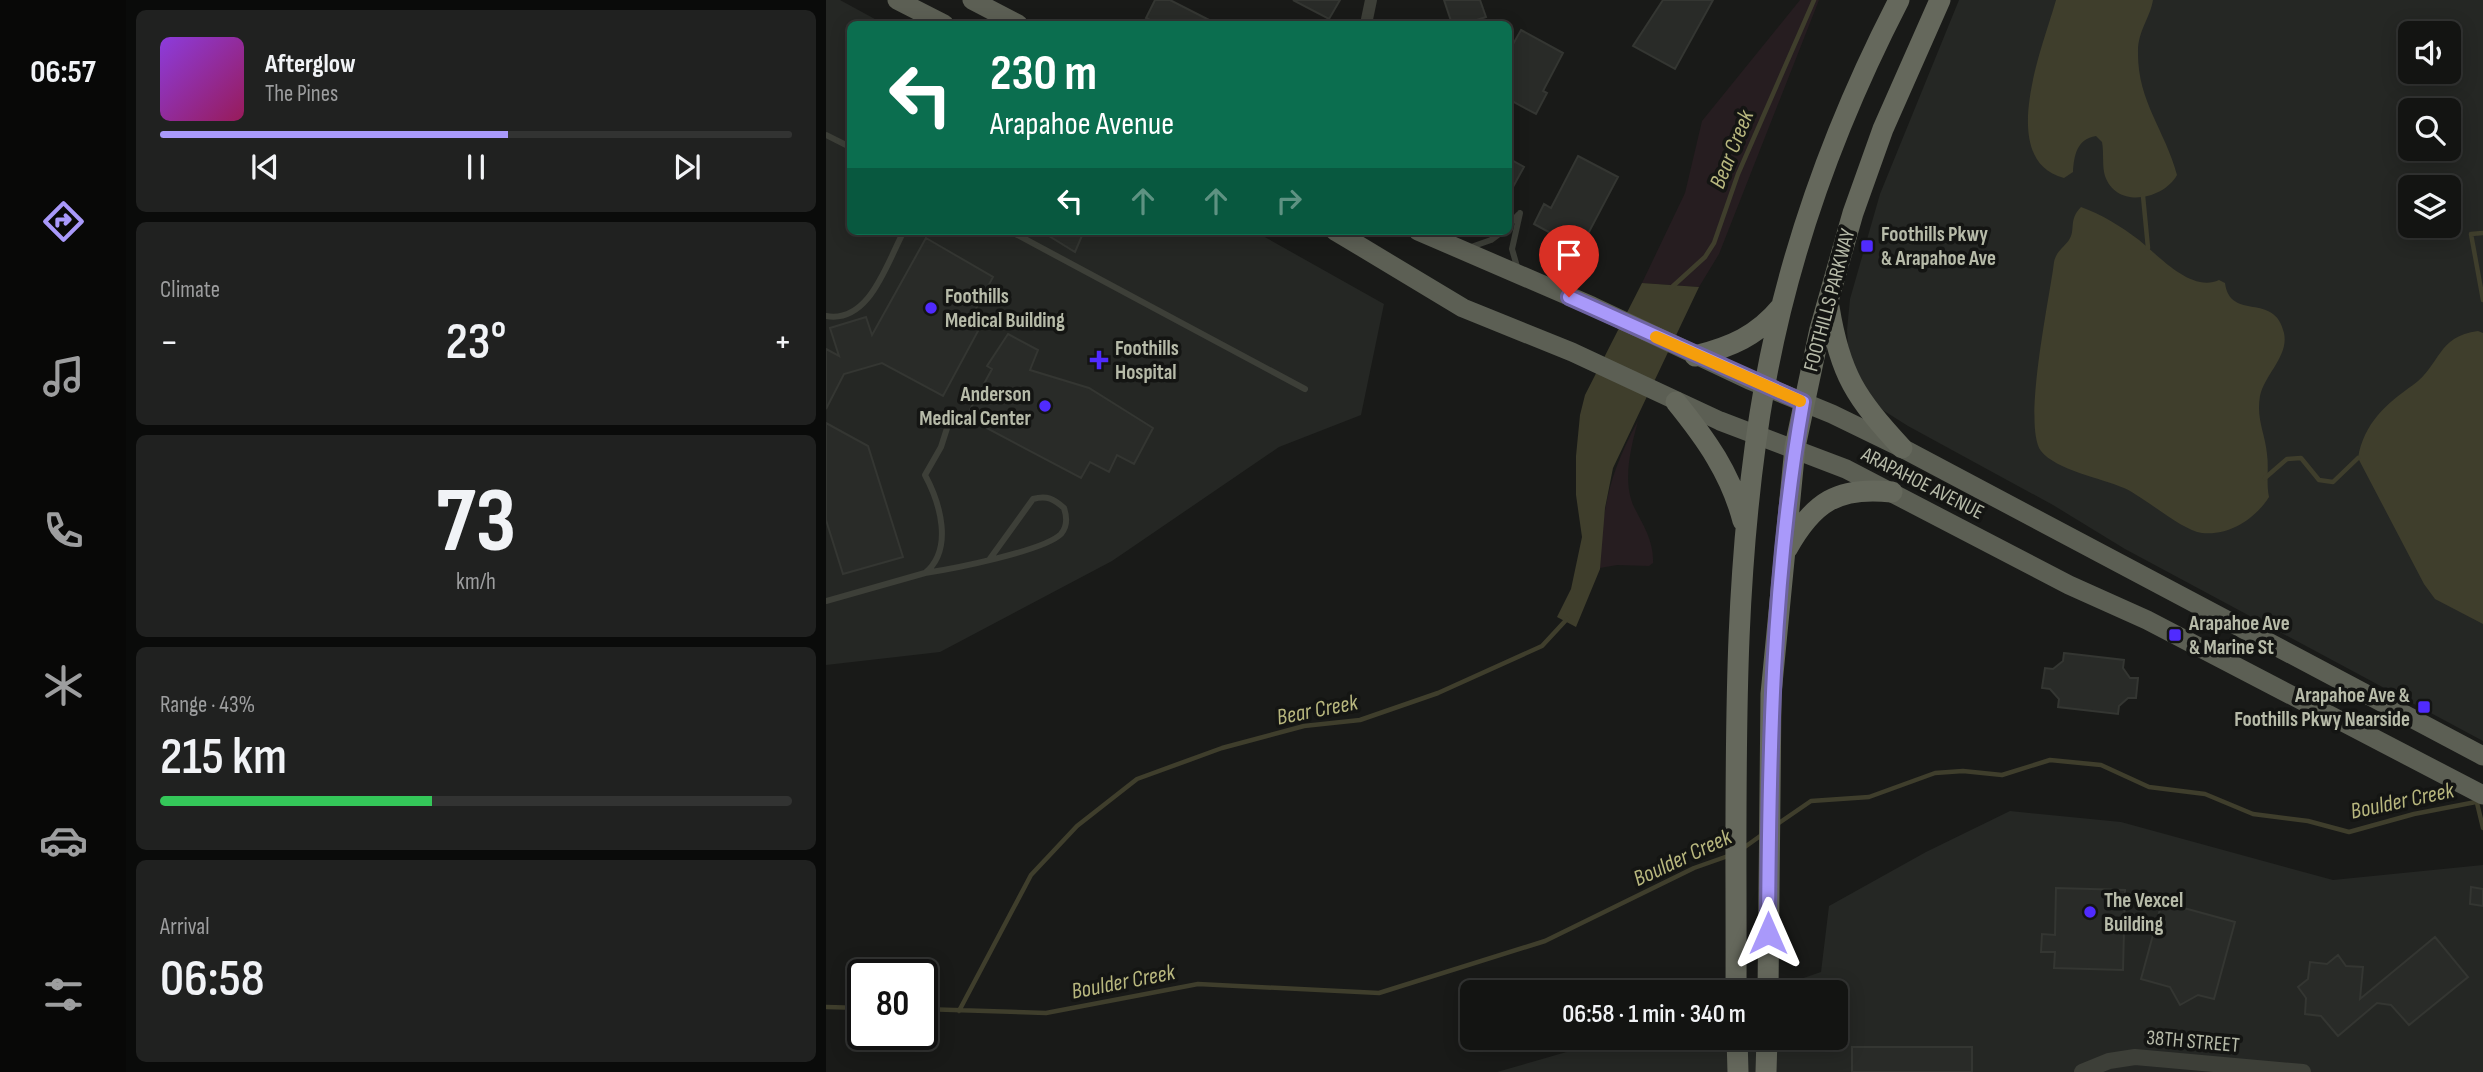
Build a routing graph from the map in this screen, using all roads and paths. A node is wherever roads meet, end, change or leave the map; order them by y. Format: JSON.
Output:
{"nodes":[{"id":1,"x":898,"y":0,"type":"edge"},
{"id":2,"x":972,"y":0,"type":"edge"},
{"id":3,"x":1371,"y":0,"type":"edge"},
{"id":4,"x":1899,"y":0,"type":"edge"},
{"id":5,"x":1940,"y":0,"type":"edge"},
{"id":6,"x":938,"y":21,"type":"edge"},
{"id":7,"x":1012,"y":21,"type":"edge"},
{"id":8,"x":1367,"y":21,"type":"edge"},
{"id":9,"x":826,"y":135,"type":"edge"},
{"id":10,"x":847,"y":146,"type":"edge"},
{"id":11,"x":1512,"y":222,"type":"edge"},
{"id":12,"x":902,"y":235,"type":"edge"},
{"id":13,"x":1017,"y":235,"type":"edge"},
{"id":14,"x":1342,"y":235,"type":"edge"},
{"id":15,"x":1427,"y":235,"type":"edge"},
{"id":16,"x":1497,"y":235,"type":"edge"},
{"id":17,"x":1455,"y":248,"type":"junction"},
{"id":18,"x":1522,"y":278,"type":"junction"},
{"id":19,"x":1827,"y":299,"type":"junction"},
{"id":20,"x":1782,"y":305,"type":"junction"},
{"id":21,"x":826,"y":316,"type":"edge"},
{"id":22,"x":1695,"y":356,"type":"junction"},
{"id":23,"x":1765,"y":387,"type":"junction"},
{"id":24,"x":1305,"y":389,"type":"dead end"},
{"id":25,"x":1676,"y":402,"type":"junction"},
{"id":26,"x":1803,"y":402,"type":"junction"},
{"id":27,"x":949,"y":422,"type":"dead end"},
{"id":28,"x":1758,"y":434,"type":"junction"},
{"id":29,"x":1795,"y":447,"type":"junction"},
{"id":30,"x":1902,"y":448,"type":"junction"},
{"id":31,"x":1892,"y":492,"type":"junction"},
{"id":32,"x":1746,"y":531,"type":"junction"},
{"id":33,"x":1784,"y":554,"type":"junction"},
{"id":34,"x":989,"y":560,"type":"junction"},
{"id":35,"x":925,"y":573,"type":"junction"},
{"id":36,"x":826,"y":601,"type":"edge"},
{"id":37,"x":2482,"y":756,"type":"edge"},
{"id":38,"x":2483,"y":795,"type":"edge"},
{"id":39,"x":1736,"y":980,"type":"edge"},
{"id":40,"x":1768,"y":980,"type":"edge"},
{"id":41,"x":1737,"y":1050,"type":"edge"},
{"id":42,"x":1767,"y":1050,"type":"edge"},
{"id":43,"x":1738,"y":1072,"type":"edge"},
{"id":44,"x":1766,"y":1072,"type":"edge"},
{"id":45,"x":2082,"y":1072,"type":"edge"},
{"id":46,"x":2303,"y":1072,"type":"edge"}],
"edges":[{"from":1,"to":6,"type":"main road"},
{"from":2,"to":7,"type":"main road"},
{"from":3,"to":8,"type":"street"},
{"from":4,"to":20,"type":"highway","name":"FOOTHILLS PARKWAY"},
{"from":5,"to":19,"type":"highway","name":"FOOTHILLS PARKWAY"},
{"from":9,"to":10,"type":"lane"},
{"from":11,"to":18,"type":"lane"},
{"from":12,"to":21,"type":"lane"},
{"from":13,"to":24,"type":"lane"},
{"from":14,"to":25,"type":"main road","name":"ARAPAHOE AVENUE"},
{"from":15,"to":17,"type":"main road","name":"ARAPAHOE AVENUE"},
{"from":16,"to":17,"type":"lane"},
{"from":17,"to":18,"type":"main road","name":"ARAPAHOE AVENUE"},
{"from":18,"to":22,"type":"main road","name":"ARAPAHOE AVENUE"},
{"from":19,"to":26,"type":"highway","name":"FOOTHILLS PARKWAY"},
{"from":19,"to":30,"type":"highway"},
{"from":20,"to":22,"type":"highway"},
{"from":20,"to":23,"type":"highway","name":"FOOTHILLS PARKWAY"},
{"from":22,"to":23,"type":"main road","name":"ARAPAHOE AVENUE"},
{"from":23,"to":26,"type":"main road","name":"ARAPAHOE AVENUE"},
{"from":23,"to":28,"type":"highway","name":"FOOTHILLS PARKWAY"},
{"from":25,"to":28,"type":"main road","name":"ARAPAHOE AVENUE"},
{"from":25,"to":32,"type":"highway"},
{"from":26,"to":29,"type":"highway","name":"FOOTHILLS PARKWAY"},
{"from":26,"to":30,"type":"main road","name":"ARAPAHOE AVENUE"},
{"from":27,"to":35,"type":"lane"},
{"from":28,"to":29,"type":"main road","name":"ARAPAHOE AVENUE"},
{"from":28,"to":32,"type":"highway","name":"FOOTHILLS PARKWAY"},
{"from":29,"to":31,"type":"main road","name":"ARAPAHOE AVENUE"},
{"from":29,"to":33,"type":"highway","name":"FOOTHILLS PARKWAY"},
{"from":30,"to":37,"type":"main road","name":"ARAPAHOE AVENUE"},
{"from":31,"to":33,"type":"highway"},
{"from":31,"to":38,"type":"main road","name":"ARAPAHOE AVENUE"},
{"from":32,"to":39,"type":"highway","name":"FOOTHILLS PARKWAY"},
{"from":33,"to":40,"type":"highway","name":"FOOTHILLS PARKWAY"},
{"from":34,"to":34,"type":"lane"},
{"from":34,"to":35,"type":"lane"},
{"from":35,"to":36,"type":"lane"},
{"from":41,"to":43,"type":"highway"},
{"from":42,"to":44,"type":"highway"},
{"from":45,"to":46,"type":"street","name":"38TH STREET"}]}
